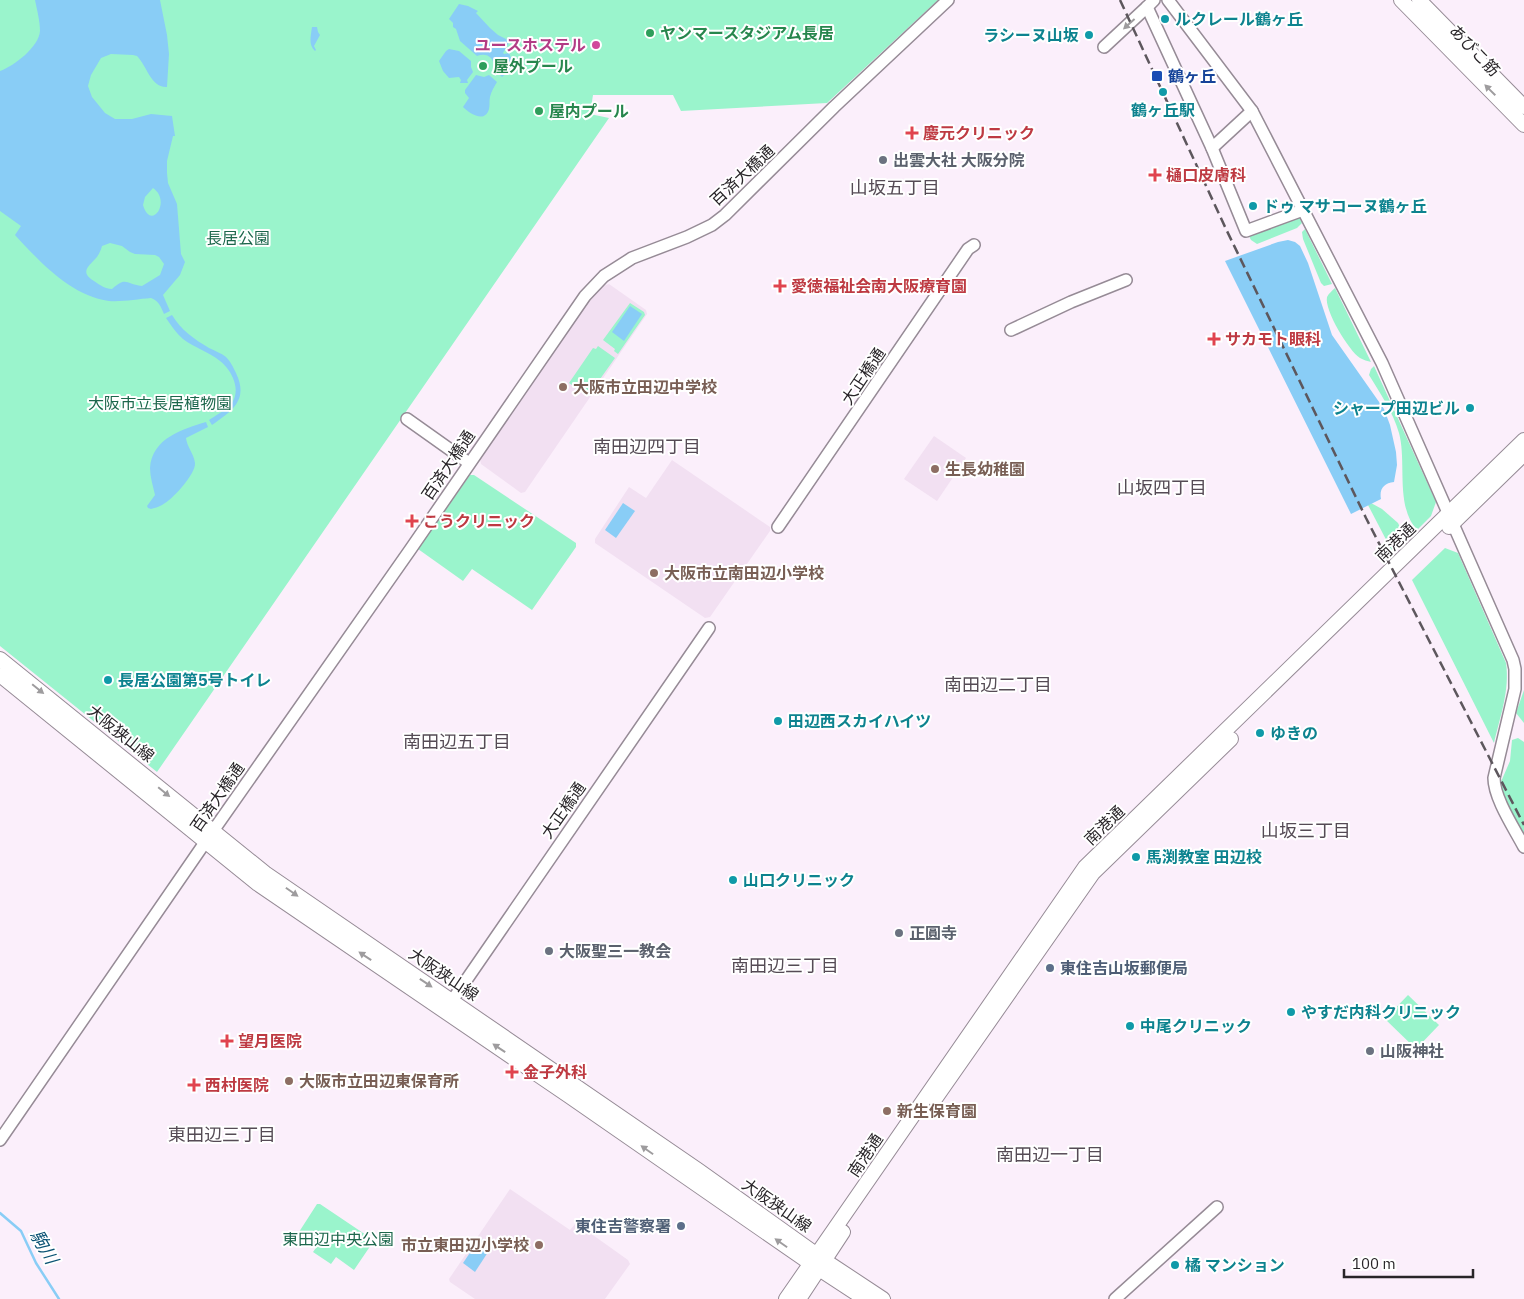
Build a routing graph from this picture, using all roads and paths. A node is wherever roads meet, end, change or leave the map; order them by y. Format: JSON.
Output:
{"nodes":[{"id":1,"x":948,"y":0,"type":"edge"},
{"id":2,"x":1168,"y":0,"type":"edge"},
{"id":3,"x":1401,"y":0,"type":"edge"},
{"id":4,"x":1419,"y":0,"type":"edge"},
{"id":5,"x":1150,"y":4,"type":"edge"},
{"id":6,"x":1104,"y":47,"type":"dead end"},
{"id":7,"x":1524,"y":107,"type":"edge"},
{"id":8,"x":1252,"y":111,"type":"junction"},
{"id":9,"x":1524,"y":125,"type":"edge"},
{"id":10,"x":1212,"y":148,"type":"junction"},
{"id":11,"x":1303,"y":210,"type":"junction"},
{"id":12,"x":974,"y":245,"type":"dead end"},
{"id":13,"x":1126,"y":280,"type":"dead end"},
{"id":14,"x":1011,"y":330,"type":"dead end"},
{"id":15,"x":407,"y":419,"type":"dead end"},
{"id":16,"x":1524,"y":440,"type":"edge"},
{"id":17,"x":1524,"y":454,"type":"edge"},
{"id":18,"x":469,"y":463,"type":"junction"},
{"id":19,"x":1450,"y":519,"type":"junction"},
{"id":20,"x":778,"y":527,"type":"dead end"},
{"id":21,"x":708,"y":628,"type":"dead end"},
{"id":22,"x":0,"y":659,"type":"edge"},
{"id":23,"x":0,"y":675,"type":"edge"},
{"id":24,"x":209,"y":836,"type":"junction"},
{"id":25,"x":1524,"y":847,"type":"edge"},
{"id":26,"x":448,"y":1006,"type":"junction"},
{"id":27,"x":0,"y":1140,"type":"edge"},
{"id":28,"x":1217,"y":1206,"type":"dead end"},
{"id":29,"x":817,"y":1262,"type":"junction"},
{"id":30,"x":786,"y":1299,"type":"edge"},
{"id":31,"x":799,"y":1299,"type":"edge"},
{"id":32,"x":865,"y":1299,"type":"edge"},
{"id":33,"x":883,"y":1299,"type":"edge"},
{"id":34,"x":1115,"y":1299,"type":"edge"}],
"edges":[{"from":1,"to":18,"type":"street","name":"百済大橋通"},
{"from":2,"to":8,"type":"street"},
{"from":9,"to":3,"type":"main road","name":"あびこ筋","one_way":true},
{"from":4,"to":7,"type":"main road","name":"あびこ筋"},
{"from":5,"to":6,"type":"street","one_way":true},
{"from":5,"to":10,"type":"street"},
{"from":8,"to":10,"type":"street"},
{"from":8,"to":11,"type":"street"},
{"from":10,"to":11,"type":"street"},
{"from":11,"to":19,"type":"street"},
{"from":12,"to":20,"type":"street","name":"大正橋通"},
{"from":13,"to":14,"type":"street"},
{"from":15,"to":18,"type":"street"},
{"from":16,"to":19,"type":"main road","name":"南港通"},
{"from":17,"to":19,"type":"main road","name":"南港通"},
{"from":18,"to":24,"type":"street","name":"百済大橋通"},
{"from":19,"to":25,"type":"street"},
{"from":19,"to":29,"type":"main road","name":"南港通"},
{"from":21,"to":26,"type":"street","name":"大正橋通"},
{"from":22,"to":24,"type":"main road","name":"大阪狭山線","one_way":true},
{"from":23,"to":24,"type":"main road","name":"大阪狭山線"},
{"from":24,"to":26,"type":"main road","name":"大阪狭山線"},
{"from":24,"to":27,"type":"street","name":"百済大橋通"},
{"from":26,"to":29,"type":"main road","name":"大阪狭山線"},
{"from":28,"to":34,"type":"street"},
{"from":29,"to":30,"type":"main road","name":"南港通"},
{"from":29,"to":31,"type":"main road","name":"南港通"},
{"from":29,"to":32,"type":"main road","name":"大阪狭山線"},
{"from":29,"to":33,"type":"main road","name":"大阪狭山線"}]}
